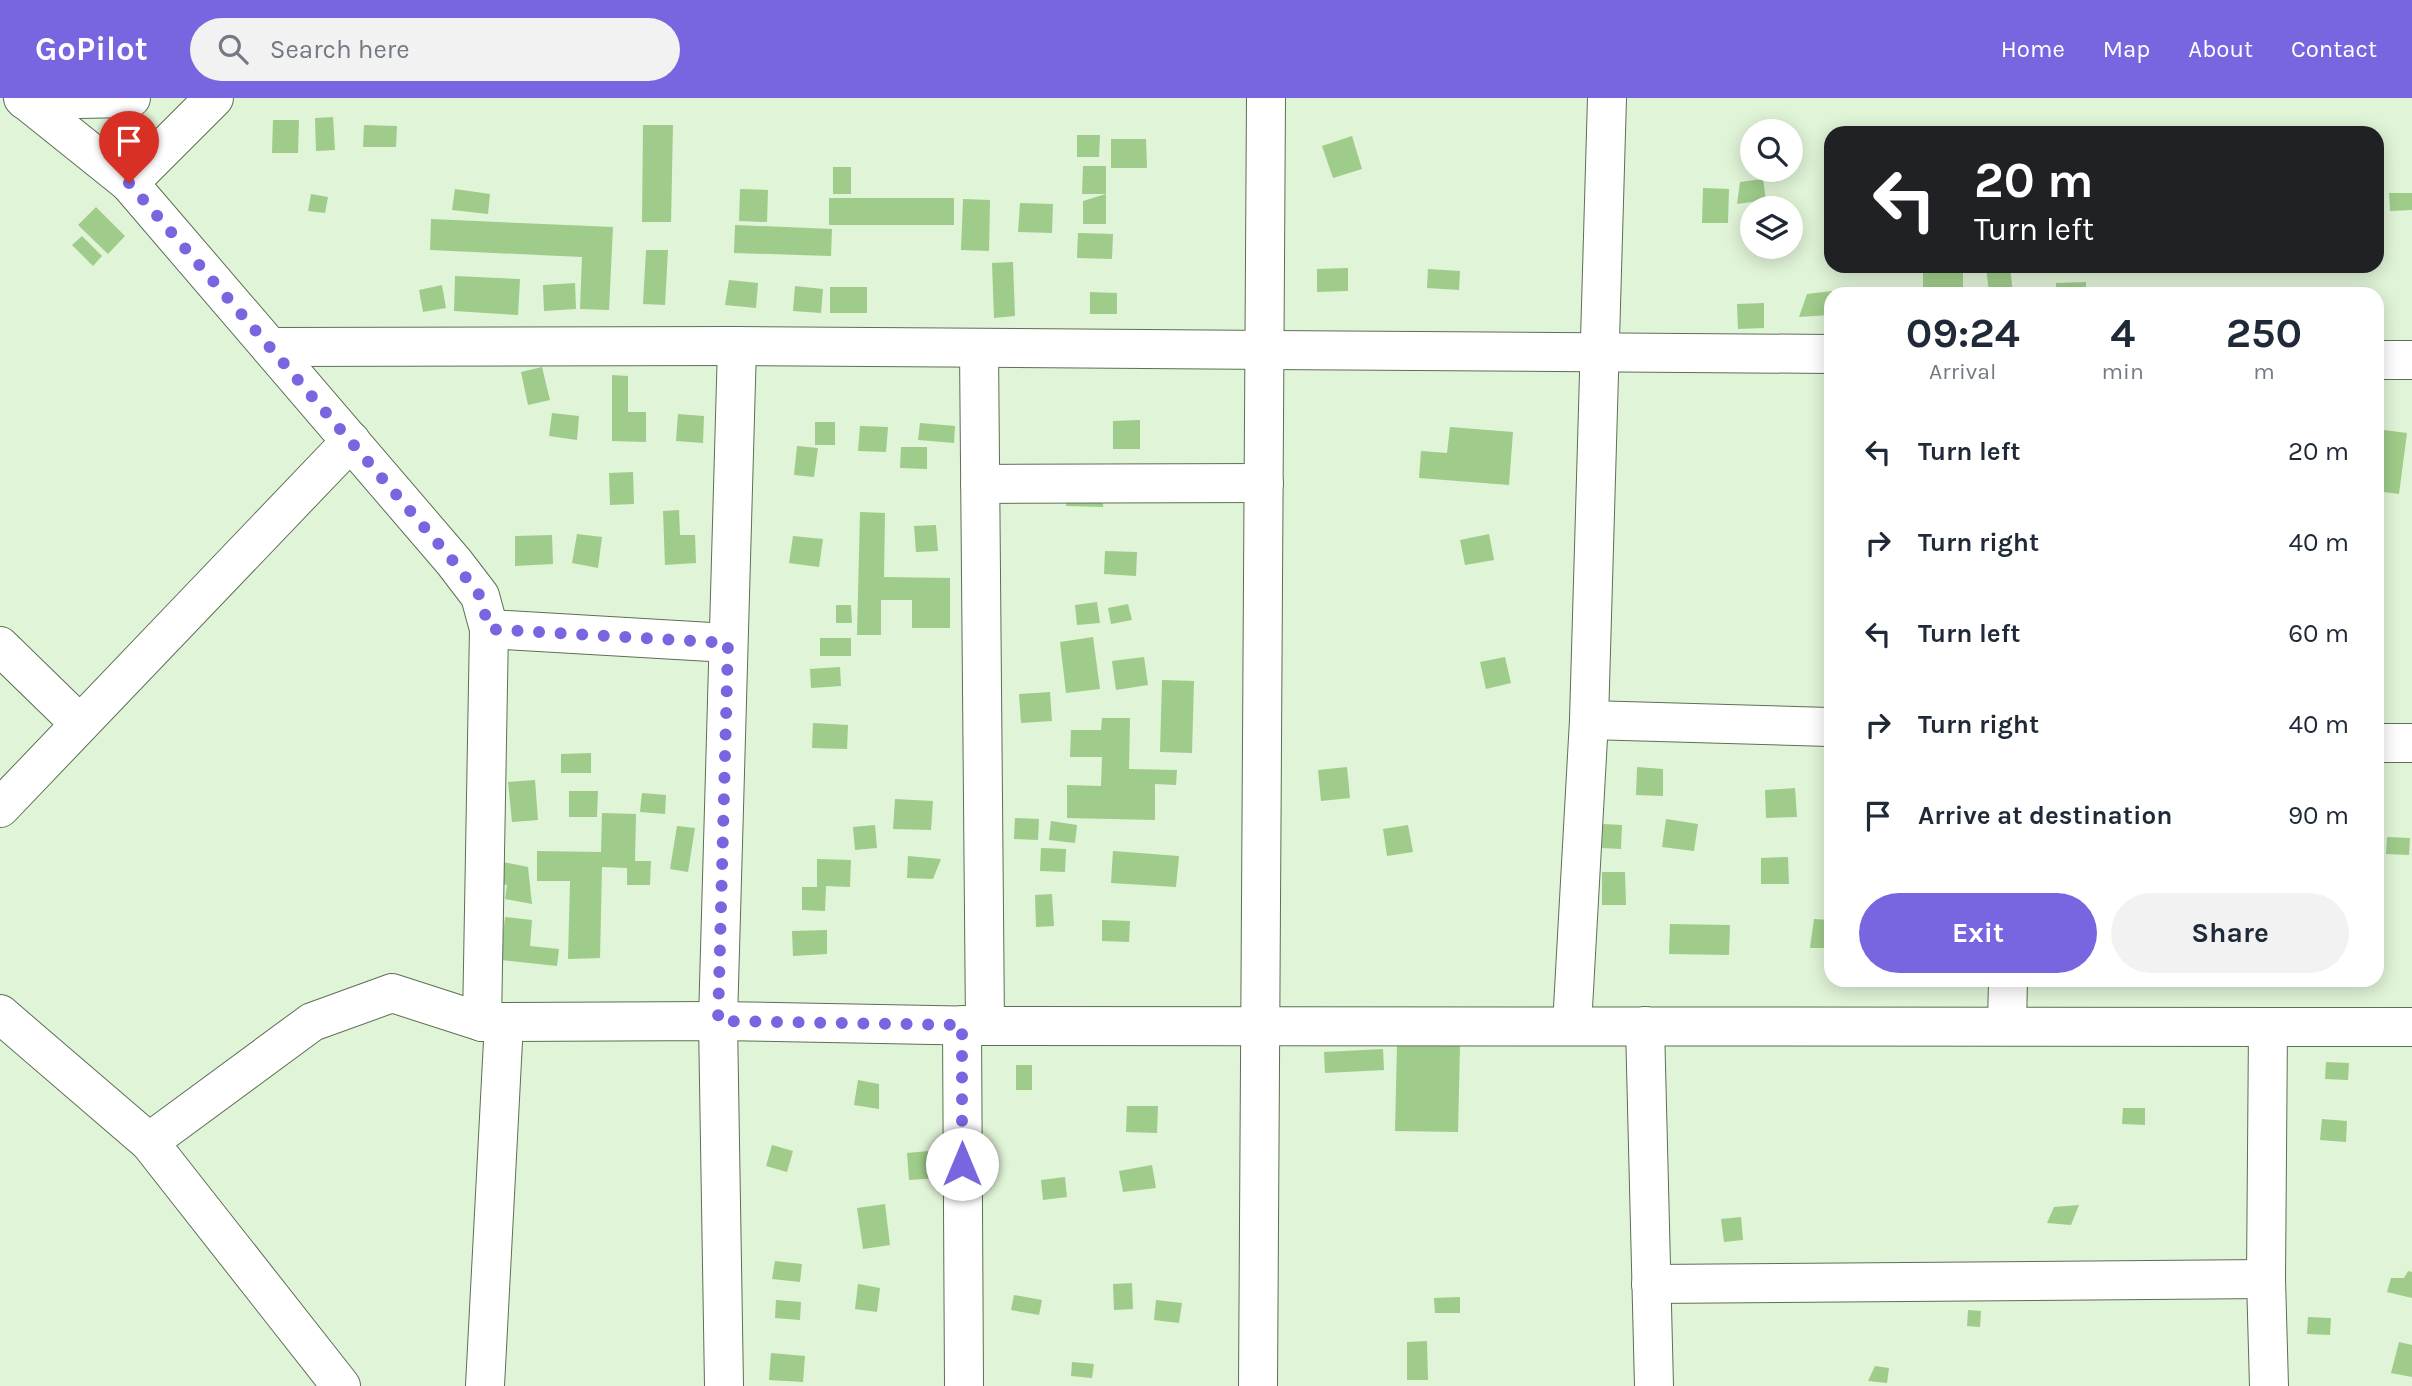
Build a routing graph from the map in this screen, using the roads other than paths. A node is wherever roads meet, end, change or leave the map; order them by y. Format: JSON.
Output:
{"nodes":[{"id":1,"x":131,"y":98,"type":"edge"},
{"id":2,"x":214,"y":98,"type":"edge"},
{"id":3,"x":1266,"y":98,"type":"edge"},
{"id":4,"x":1607,"y":98,"type":"edge"},
{"id":5,"x":24,"y":99,"type":"edge"},
{"id":6,"x":129,"y":183,"type":"junction"},
{"id":7,"x":270,"y":346,"type":"junction"},
{"id":8,"x":737,"y":346,"type":"junction"},
{"id":9,"x":1265,"y":348,"type":"junction"},
{"id":10,"x":979,"y":349,"type":"junction"},
{"id":11,"x":1599,"y":352,"type":"junction"},
{"id":12,"x":1824,"y":354,"type":"edge"},
{"id":13,"x":2384,"y":360,"type":"edge"},
{"id":14,"x":2412,"y":360,"type":"edge"},
{"id":15,"x":351,"y":441,"type":"junction"},
{"id":16,"x":1264,"y":483,"type":"junction"},
{"id":17,"x":980,"y":484,"type":"junction"},
{"id":18,"x":489,"y":629,"type":"junction"},
{"id":19,"x":728,"y":643,"type":"junction"},
{"id":20,"x":0,"y":646,"type":"edge"},
{"id":21,"x":1589,"y":720,"type":"junction"},
{"id":22,"x":80,"y":724,"type":"junction"},
{"id":23,"x":1824,"y":727,"type":"edge"},
{"id":24,"x":2384,"y":743,"type":"edge"},
{"id":25,"x":2412,"y":743,"type":"edge"},
{"id":26,"x":0,"y":808,"type":"edge"},
{"id":27,"x":2008,"y":987,"type":"edge"},
{"id":28,"x":0,"y":1014,"type":"edge"},
{"id":29,"x":718,"y":1021,"type":"junction"},
{"id":30,"x":493,"y":1022,"type":"junction"},
{"id":31,"x":974,"y":1025,"type":"junction"},
{"id":32,"x":1260,"y":1026,"type":"junction"},
{"id":33,"x":1572,"y":1026,"type":"junction"},
{"id":34,"x":1645,"y":1026,"type":"junction"},
{"id":35,"x":2007,"y":1026,"type":"junction"},
{"id":36,"x":2269,"y":1027,"type":"junction"},
{"id":37,"x":2412,"y":1027,"type":"edge"},
{"id":38,"x":149,"y":1142,"type":"junction"},
{"id":39,"x":2266,"y":1279,"type":"junction"},
{"id":40,"x":1651,"y":1283,"type":"junction"},
{"id":41,"x":341,"y":1386,"type":"edge"},
{"id":42,"x":485,"y":1386,"type":"edge"},
{"id":43,"x":724,"y":1386,"type":"edge"},
{"id":44,"x":964,"y":1386,"type":"edge"},
{"id":45,"x":1258,"y":1386,"type":"edge"},
{"id":46,"x":1654,"y":1386,"type":"edge"},
{"id":47,"x":2269,"y":1386,"type":"edge"}],
"edges":[{"from":1,"to":5,"type":"street"},
{"from":2,"to":6,"type":"street"},
{"from":3,"to":9,"type":"street"},
{"from":4,"to":11,"type":"street"},
{"from":5,"to":6,"type":"street"},
{"from":6,"to":7,"type":"street"},
{"from":7,"to":8,"type":"street"},
{"from":7,"to":15,"type":"street"},
{"from":8,"to":10,"type":"street"},
{"from":8,"to":19,"type":"street"},
{"from":9,"to":10,"type":"street"},
{"from":9,"to":11,"type":"street"},
{"from":9,"to":16,"type":"street"},
{"from":10,"to":17,"type":"street"},
{"from":11,"to":12,"type":"street"},
{"from":11,"to":21,"type":"street"},
{"from":13,"to":14,"type":"street"},
{"from":15,"to":18,"type":"street"},
{"from":15,"to":22,"type":"street"},
{"from":16,"to":17,"type":"street"},
{"from":16,"to":32,"type":"street"},
{"from":17,"to":31,"type":"street"},
{"from":18,"to":19,"type":"street"},
{"from":18,"to":30,"type":"street"},
{"from":19,"to":29,"type":"street"},
{"from":20,"to":22,"type":"street"},
{"from":21,"to":23,"type":"street"},
{"from":21,"to":33,"type":"street"},
{"from":22,"to":26,"type":"street"},
{"from":24,"to":25,"type":"street"},
{"from":27,"to":35,"type":"street"},
{"from":28,"to":38,"type":"street"},
{"from":29,"to":30,"type":"street"},
{"from":29,"to":31,"type":"street"},
{"from":29,"to":43,"type":"street"},
{"from":30,"to":38,"type":"street"},
{"from":30,"to":42,"type":"street"},
{"from":31,"to":32,"type":"street"},
{"from":31,"to":44,"type":"street"},
{"from":32,"to":33,"type":"street"},
{"from":32,"to":45,"type":"street"},
{"from":33,"to":34,"type":"street"},
{"from":34,"to":35,"type":"street"},
{"from":34,"to":40,"type":"street"},
{"from":35,"to":36,"type":"street"},
{"from":36,"to":37,"type":"street"},
{"from":36,"to":39,"type":"street"},
{"from":38,"to":41,"type":"street"},
{"from":39,"to":40,"type":"street"},
{"from":39,"to":47,"type":"street"},
{"from":40,"to":46,"type":"street"}]}
